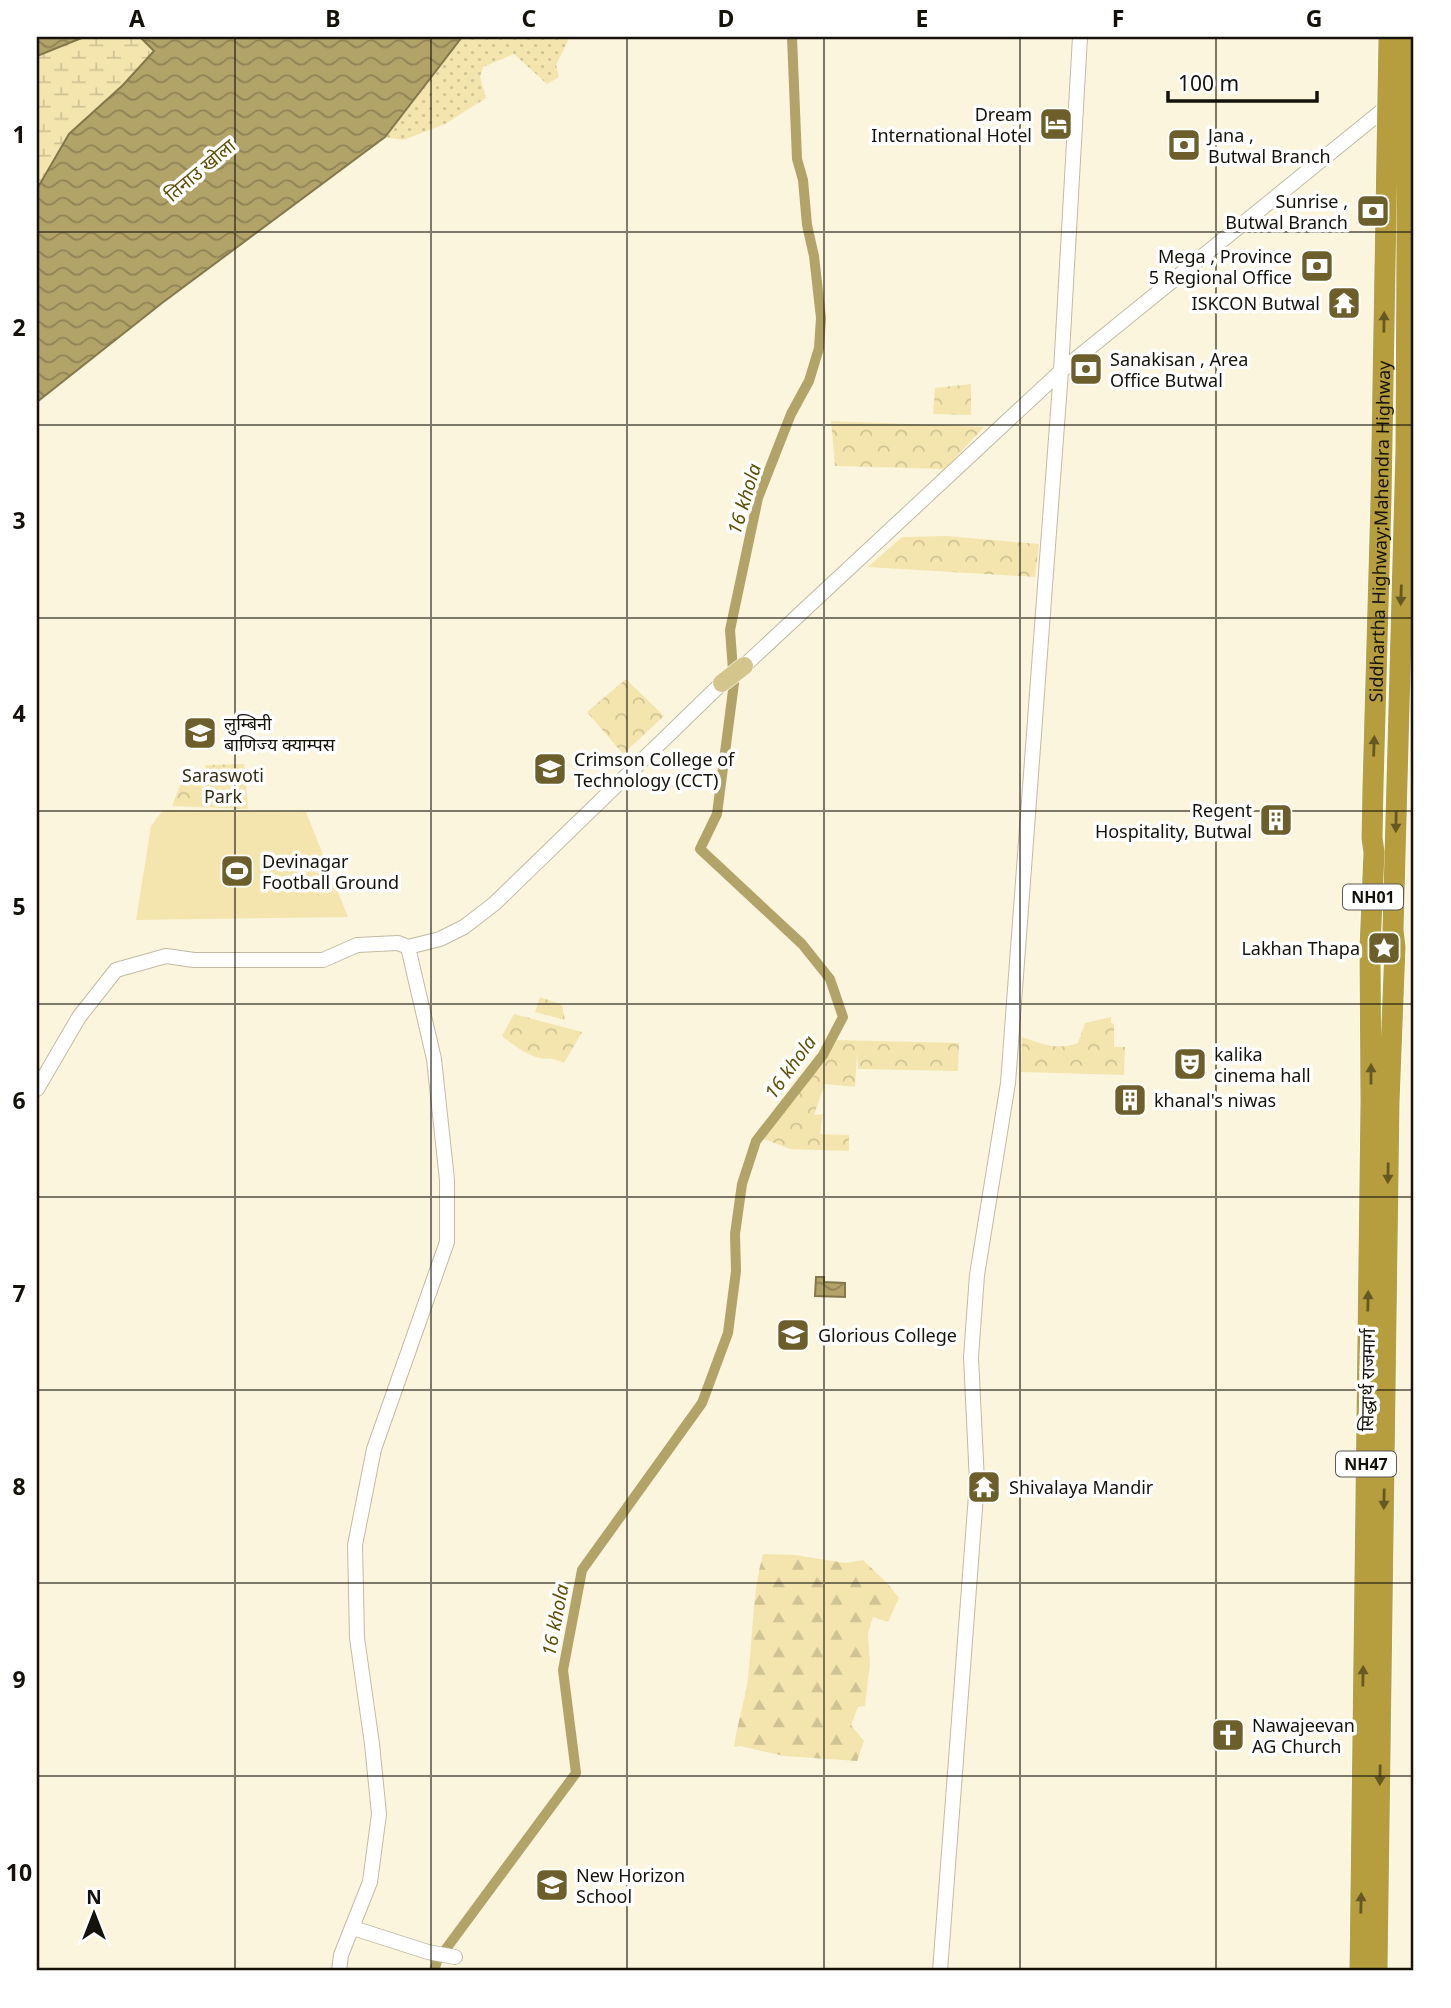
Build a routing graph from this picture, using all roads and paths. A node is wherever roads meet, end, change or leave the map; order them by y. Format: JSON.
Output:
{"nodes":[{"id":1,"x":1080,"y":37,"type":"edge"},
{"id":2,"x":1389,"y":37,"type":"edge"},
{"id":3,"x":1408,"y":37,"type":"edge"},
{"id":4,"x":1397,"y":104,"type":"junction"},
{"id":5,"x":1061,"y":372,"type":"junction"},
{"id":6,"x":744,"y":666,"type":"joint"},
{"id":7,"x":722,"y":683,"type":"joint"},
{"id":8,"x":1404,"y":938,"type":"edge"},
{"id":9,"x":1371,"y":946,"type":"junction"},
{"id":10,"x":408,"y":947,"type":"junction"},
{"id":11,"x":1404,"y":957,"type":"edge"},
{"id":12,"x":37,"y":1089,"type":"edge"},
{"id":13,"x":354,"y":1928,"type":"junction"},
{"id":14,"x":455,"y":1957,"type":"dead end"},
{"id":15,"x":339,"y":1971,"type":"edge"},
{"id":16,"x":940,"y":1971,"type":"edge"},
{"id":17,"x":1360,"y":1971,"type":"edge"},
{"id":18,"x":1377,"y":1971,"type":"edge"}],
"edges":[{"from":1,"to":5,"type":"street"},
{"from":2,"to":4,"type":"highway","number":"NH01"},
{"from":3,"to":4,"type":"highway","name":"Siddhartha Highway;Mahendra Highway","number":"NH01"},
{"from":4,"to":5,"type":"street"},
{"from":4,"to":8,"type":"highway","name":"Siddhartha Highway;Mahendra Highway","number":"NH01","one_way":true},
{"from":9,"to":4,"type":"highway","name":"Siddhartha Highway;Mahendra Highway","number":"NH01","one_way":true},
{"from":5,"to":6,"type":"street"},
{"from":5,"to":16,"type":"street"},
{"from":6,"to":7,"type":"main road"},
{"from":7,"to":10,"type":"street"},
{"from":8,"to":9,"type":"highway"},
{"from":8,"to":11,"type":"highway","number":"NH47"},
{"from":9,"to":11,"type":"highway"},
{"from":17,"to":9,"type":"highway","name":"सिद्धार्थ राजमार्ग","number":"NH47","one_way":true},
{"from":10,"to":12,"type":"street"},
{"from":10,"to":13,"type":"street"},
{"from":11,"to":18,"type":"highway","name":"सिद्धार्थ राजमार्ग","number":"NH47","one_way":true},
{"from":13,"to":14,"type":"street"},
{"from":13,"to":15,"type":"street"}]}
